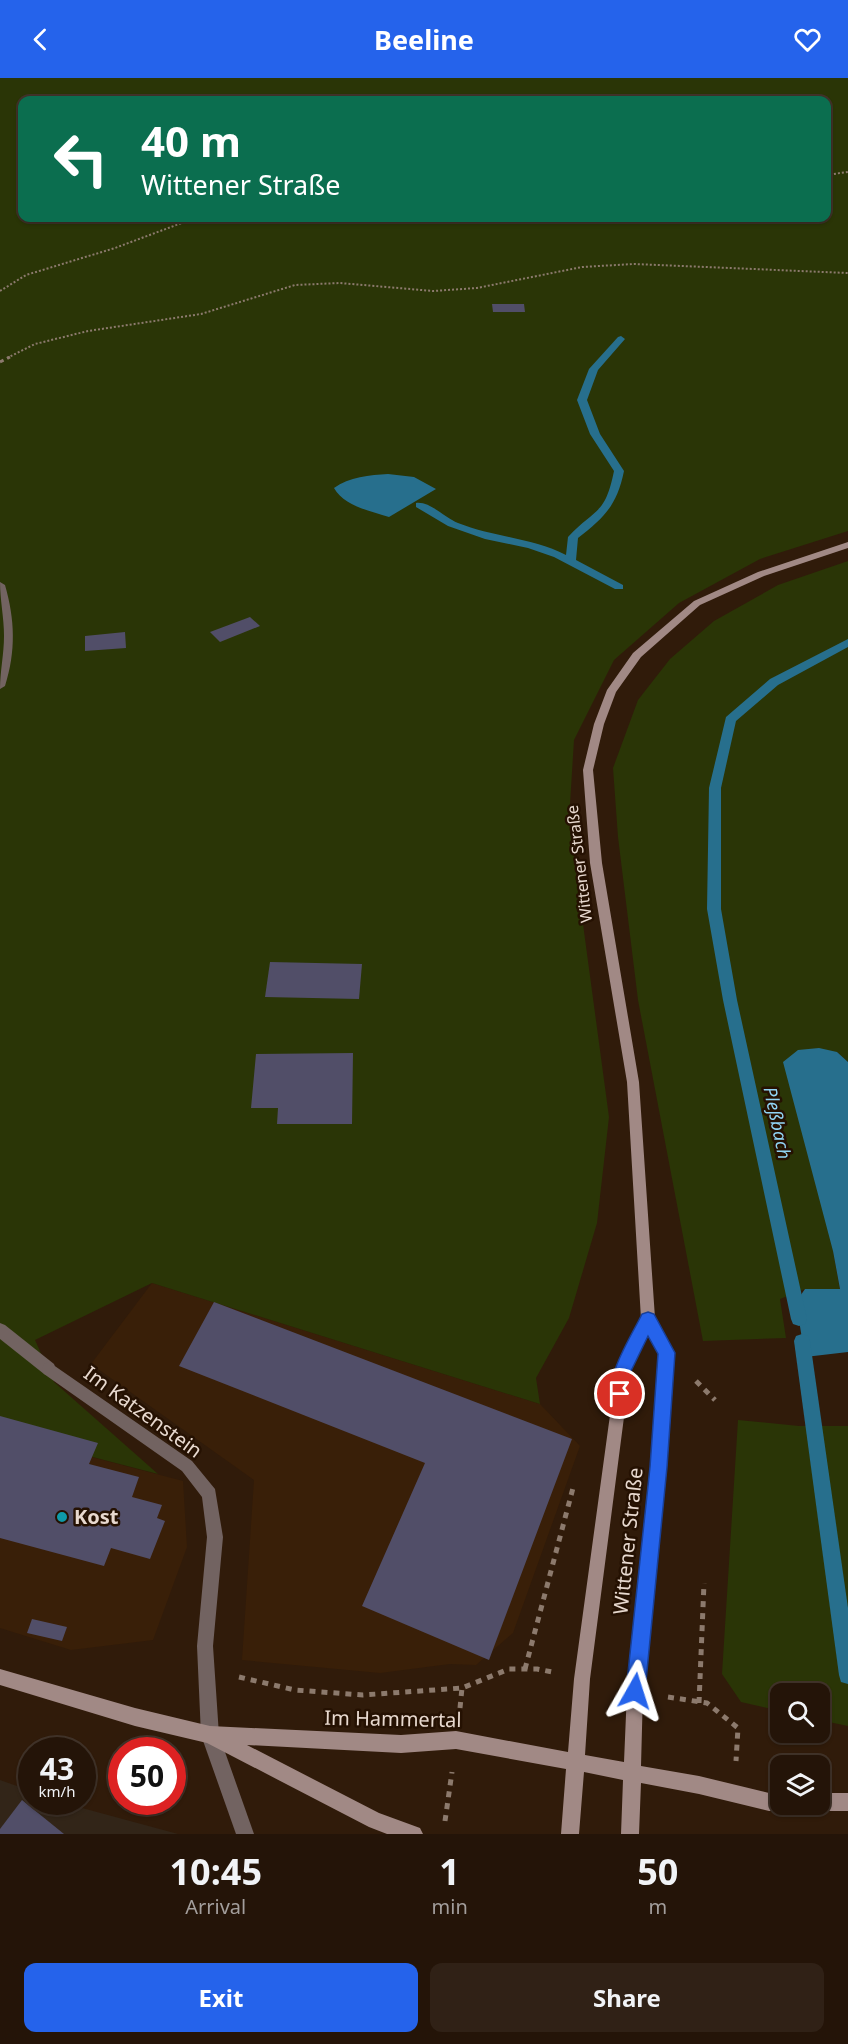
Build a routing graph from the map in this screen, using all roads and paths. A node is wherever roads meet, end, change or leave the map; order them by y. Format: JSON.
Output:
{"nodes":[{"id":1,"x":848,"y":172,"type":"edge"},
{"id":2,"x":831,"y":174,"type":"edge"},
{"id":3,"x":184,"y":222,"type":"edge"},
{"id":4,"x":848,"y":273,"type":"edge"},
{"id":5,"x":0,"y":291,"type":"edge"},
{"id":6,"x":0,"y":362,"type":"edge"},
{"id":7,"x":848,"y":545,"type":"edge"},
{"id":8,"x":0,"y":585,"type":"edge"},
{"id":9,"x":0,"y":686,"type":"edge"},
{"id":10,"x":648,"y":1319,"type":"junction"},
{"id":11,"x":0,"y":1330,"type":"edge"},
{"id":12,"x":573,"y":1487,"type":"dead end"},
{"id":13,"x":704,"y":1583,"type":"dead end"},
{"id":14,"x":525,"y":1669,"type":"junction"},
{"id":15,"x":207,"y":1670,"type":"junction"},
{"id":16,"x":0,"y":1677,"type":"edge"},
{"id":17,"x":582,"y":1679,"type":"junction"},
{"id":18,"x":635,"y":1691,"type":"junction"},
{"id":19,"x":699,"y":1703,"type":"junction"},
{"id":20,"x":210,"y":1735,"type":"junction"},
{"id":21,"x":574,"y":1762,"type":"junction"},
{"id":22,"x":632,"y":1772,"type":"junction"},
{"id":23,"x":735,"y":1793,"type":"junction"},
{"id":24,"x":770,"y":1802,"type":"edge"},
{"id":25,"x":830,"y":1802,"type":"edge"},
{"id":26,"x":848,"y":1802,"type":"edge"},
{"id":27,"x":245,"y":1834,"type":"edge"},
{"id":28,"x":414,"y":1834,"type":"edge"},
{"id":29,"x":570,"y":1834,"type":"edge"},
{"id":30,"x":630,"y":1834,"type":"edge"}],
"edges":[{"from":1,"to":2,"type":"path"},
{"from":3,"to":5,"type":"path"},
{"from":4,"to":6,"type":"path"},
{"from":7,"to":10,"type":"main road","name":"Wittener Straße"},
{"from":8,"to":9,"type":"street"},
{"from":10,"to":17,"type":"main road","name":"Wittener Straße"},
{"from":10,"to":18,"type":"main road","name":"Wittener Straße"},
{"from":11,"to":15,"type":"street","name":"Im Katzenstein"},
{"from":12,"to":14,"type":"path"},
{"from":13,"to":19,"type":"path"},
{"from":14,"to":15,"type":"path"},
{"from":14,"to":17,"type":"path"},
{"from":15,"to":20,"type":"street","name":"Im Katzenstein"},
{"from":16,"to":20,"type":"main road","name":"Im Hammertal"},
{"from":17,"to":21,"type":"main road","name":"Wittener Straße"},
{"from":18,"to":19,"type":"path"},
{"from":18,"to":22,"type":"main road","name":"Wittener Straße"},
{"from":19,"to":23,"type":"path"},
{"from":20,"to":21,"type":"main road","name":"Im Hammertal"},
{"from":20,"to":27,"type":"street","name":"Im Katzenstein"},
{"from":20,"to":28,"type":"main road","name":"Im Hammertal"},
{"from":21,"to":22,"type":"main road"},
{"from":21,"to":29,"type":"main road","name":"Wittener Straße"},
{"from":22,"to":23,"type":"main road"},
{"from":22,"to":30,"type":"main road","name":"Wittener Straße"},
{"from":23,"to":24,"type":"main road"},
{"from":25,"to":26,"type":"main road"}]}
